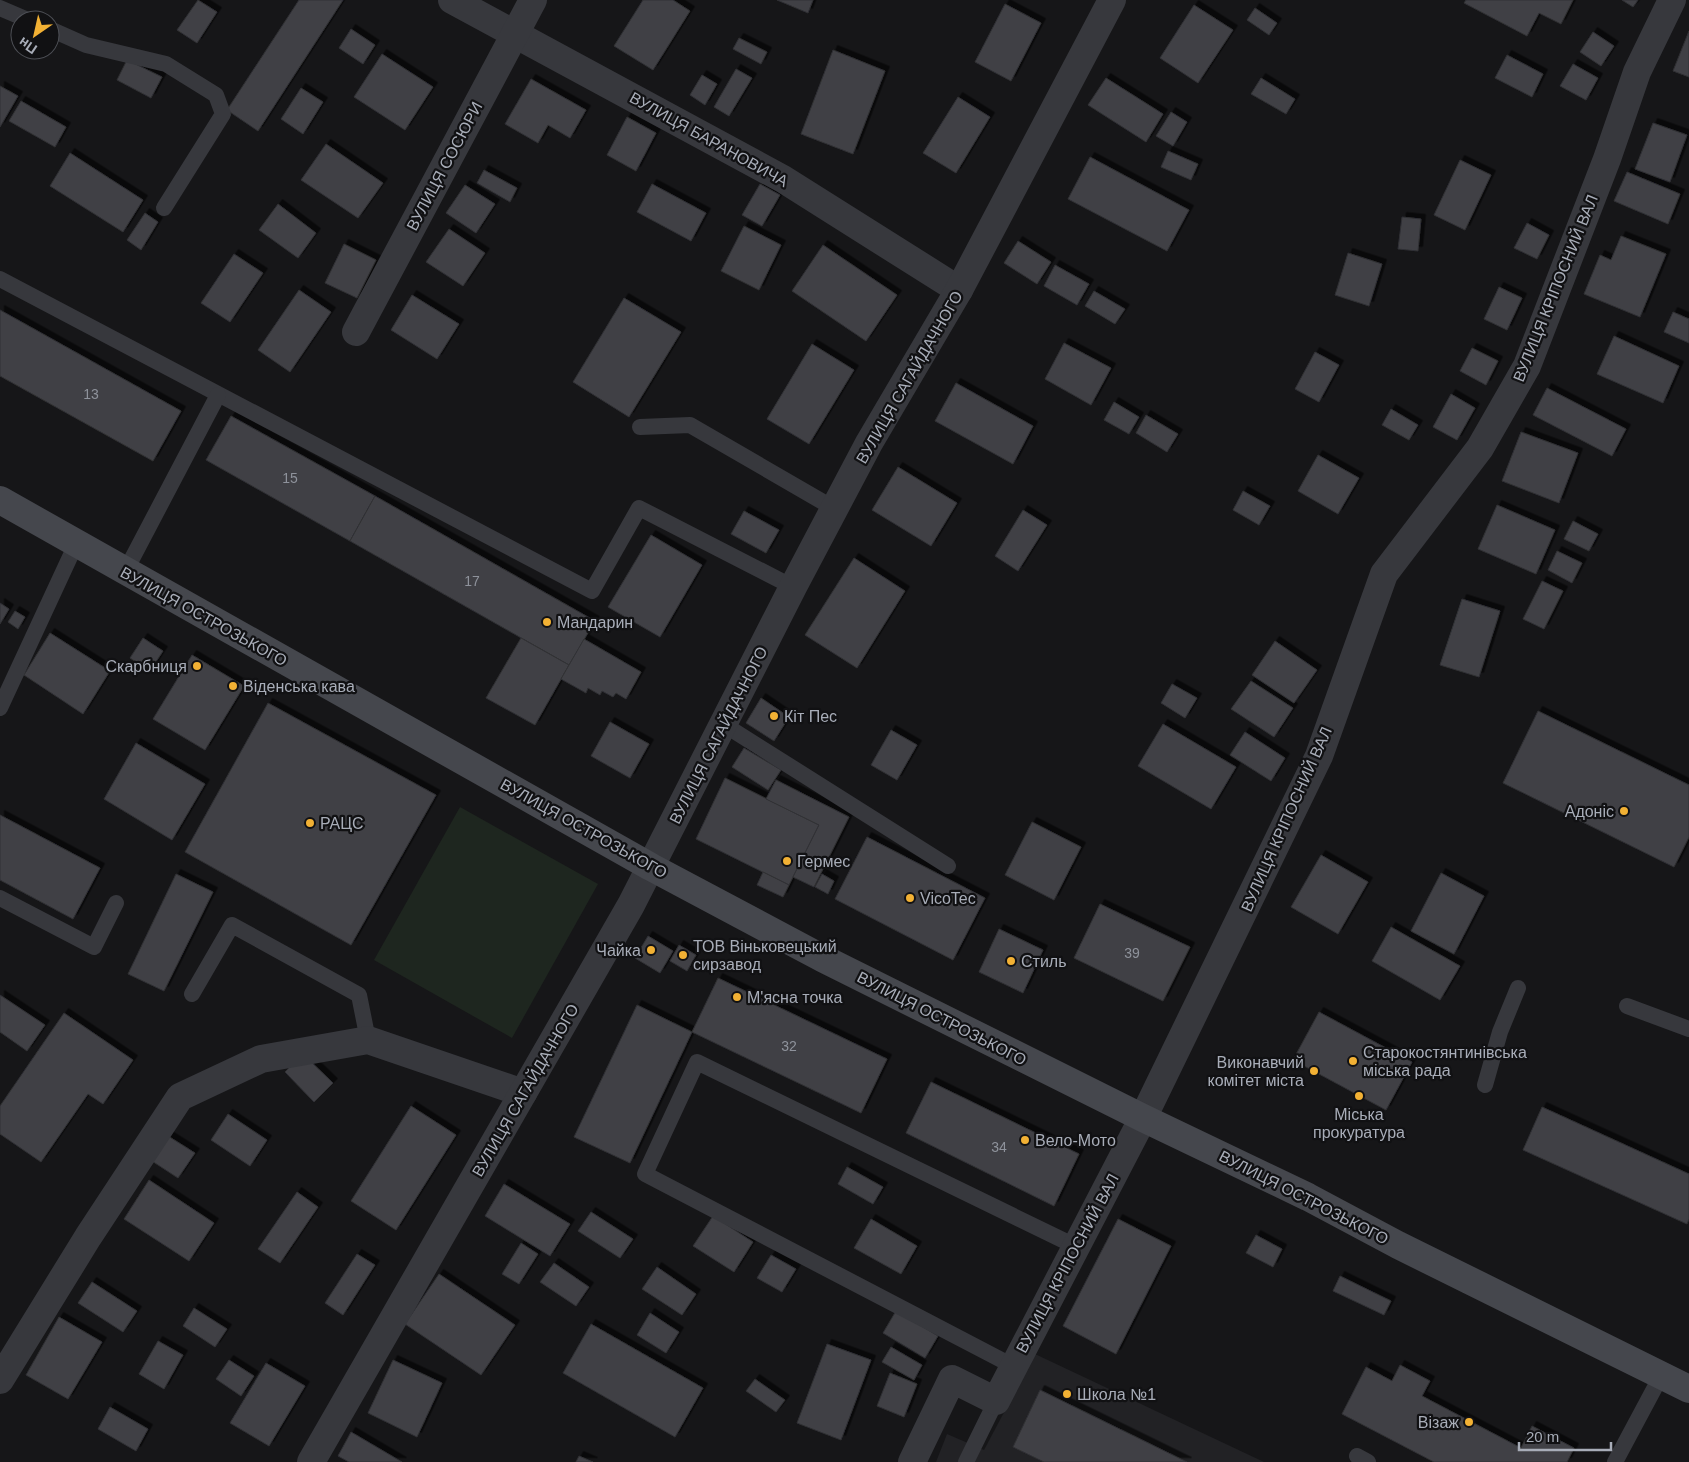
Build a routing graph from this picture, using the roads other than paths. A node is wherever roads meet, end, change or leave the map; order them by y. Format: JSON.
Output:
{"nodes":[{"id":1,"x":452,"y":0,"type":"edge"},
{"id":2,"x":533,"y":0,"type":"edge"},
{"id":3,"x":1112,"y":0,"type":"edge"},
{"id":4,"x":1672,"y":0,"type":"edge"},
{"id":5,"x":60,"y":33,"type":"edge"},
{"id":6,"x":515,"y":33,"type":"junction"},
{"id":7,"x":164,"y":208,"type":"dead end"},
{"id":8,"x":0,"y":279,"type":"edge"},
{"id":9,"x":959,"y":290,"type":"junction"},
{"id":10,"x":356,"y":332,"type":"dead end"},
{"id":11,"x":218,"y":395,"type":"junction"},
{"id":12,"x":640,"y":427,"type":"dead end"},
{"id":13,"x":0,"y":500,"type":"edge"},
{"id":14,"x":835,"y":509,"type":"junction"},
{"id":15,"x":76,"y":544,"type":"junction"},
{"id":16,"x":125,"y":572,"type":"junction"},
{"id":17,"x":793,"y":586,"type":"junction"},
{"id":18,"x":0,"y":708,"type":"edge"},
{"id":19,"x":723,"y":724,"type":"junction"},
{"id":20,"x":948,"y":866,"type":"dead end"},
{"id":21,"x":651,"y":867,"type":"junction"},
{"id":22,"x":0,"y":898,"type":"edge"},
{"id":23,"x":116,"y":904,"type":"dead end"},
{"id":24,"x":1518,"y":988,"type":"dead end"},
{"id":25,"x":192,"y":994,"type":"dead end"},
{"id":26,"x":1627,"y":1006,"type":"dead end"},
{"id":27,"x":1689,"y":1029,"type":"edge"},
{"id":28,"x":368,"y":1040,"type":"junction"},
{"id":29,"x":1485,"y":1085,"type":"dead end"},
{"id":30,"x":523,"y":1093,"type":"junction"},
{"id":31,"x":1143,"y":1118,"type":"junction"},
{"id":32,"x":1075,"y":1246,"type":"junction"},
{"id":33,"x":9,"y":1341,"type":"edge"},
{"id":34,"x":1013,"y":1366,"type":"junction"},
{"id":35,"x":1661,"y":1376,"type":"junction"},
{"id":36,"x":0,"y":1380,"type":"edge"},
{"id":37,"x":1689,"y":1389,"type":"edge"},
{"id":38,"x":996,"y":1401,"type":"junction"},
{"id":39,"x":971,"y":1460,"type":"edge"},
{"id":40,"x":311,"y":1462,"type":"edge"},
{"id":41,"x":912,"y":1462,"type":"edge"},
{"id":42,"x":1615,"y":1462,"type":"edge"}],
"edges":[{"from":1,"to":6,"type":"street","name":"ВУЛИЦЯ БАРАНОВИЧА"},
{"from":2,"to":6,"type":"street","name":"ВУЛИЦЯ СОСЮРИ"},
{"from":3,"to":9,"type":"street","name":"ВУЛИЦЯ САГАЙДАЧНОГО"},
{"from":4,"to":31,"type":"street","name":"ВУЛИЦЯ КРІПОСНИЙ ВАЛ"},
{"from":5,"to":7,"type":"lane"},
{"from":6,"to":9,"type":"street","name":"ВУЛИЦЯ БАРАНОВИЧА"},
{"from":6,"to":10,"type":"street","name":"ВУЛИЦЯ СОСЮРИ"},
{"from":8,"to":11,"type":"lane"},
{"from":9,"to":14,"type":"street","name":"ВУЛИЦЯ САГАЙДАЧНОГО"},
{"from":11,"to":16,"type":"lane"},
{"from":11,"to":17,"type":"lane"},
{"from":12,"to":14,"type":"lane"},
{"from":13,"to":15,"type":"main road","name":"ВУЛИЦЯ ОСТРОЗЬКОГО"},
{"from":14,"to":17,"type":"street","name":"ВУЛИЦЯ САГАЙДАЧНОГО"},
{"from":15,"to":16,"type":"main road","name":"ВУЛИЦЯ ОСТРОЗЬКОГО"},
{"from":15,"to":18,"type":"lane"},
{"from":16,"to":21,"type":"main road","name":"ВУЛИЦЯ ОСТРОЗЬКОГО"},
{"from":17,"to":19,"type":"street","name":"ВУЛИЦЯ САГАЙДАЧНОГО"},
{"from":19,"to":20,"type":"lane"},
{"from":19,"to":21,"type":"street","name":"ВУЛИЦЯ САГАЙДАЧНОГО"},
{"from":21,"to":30,"type":"street","name":"ВУЛИЦЯ САГАЙДАЧНОГО"},
{"from":21,"to":31,"type":"main road","name":"ВУЛИЦЯ ОСТРОЗЬКОГО"},
{"from":22,"to":23,"type":"lane"},
{"from":24,"to":29,"type":"lane"},
{"from":25,"to":28,"type":"lane"},
{"from":26,"to":27,"type":"lane"},
{"from":28,"to":30,"type":"street"},
{"from":28,"to":33,"type":"street"},
{"from":30,"to":40,"type":"street","name":"ВУЛИЦЯ САГАЙДАЧНОГО"},
{"from":31,"to":32,"type":"street","name":"ВУЛИЦЯ КРІПОСНИЙ ВАЛ"},
{"from":31,"to":35,"type":"main road","name":"ВУЛИЦЯ ОСТРОЗЬКОГО"},
{"from":32,"to":34,"type":"street","name":"ВУЛИЦЯ КРІПОСНИЙ ВАЛ"},
{"from":32,"to":34,"type":"lane"},
{"from":33,"to":36,"type":"street"},
{"from":34,"to":38,"type":"street","name":"ВУЛИЦЯ КРІПОСНИЙ ВАЛ"},
{"from":35,"to":37,"type":"main road","name":"ВУЛИЦЯ ОСТРОЗЬКОГО"},
{"from":35,"to":42,"type":"lane"},
{"from":38,"to":39,"type":"lane"},
{"from":38,"to":41,"type":"street"}]}
